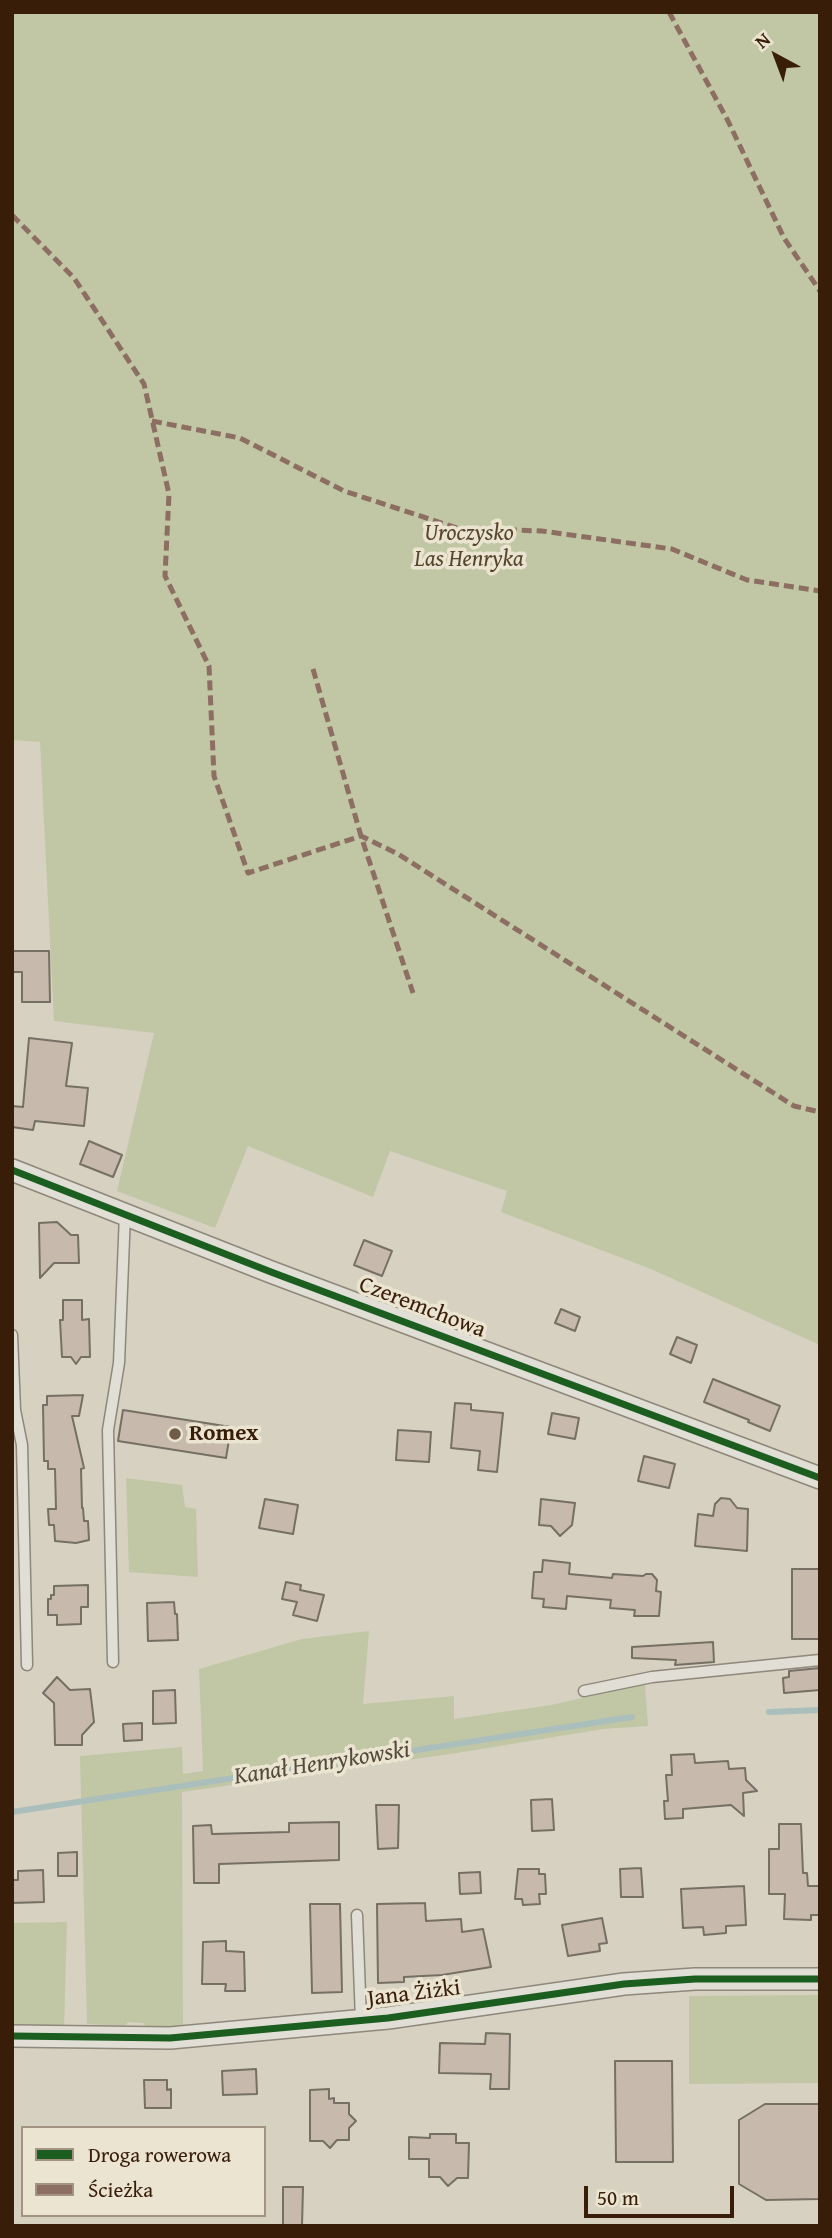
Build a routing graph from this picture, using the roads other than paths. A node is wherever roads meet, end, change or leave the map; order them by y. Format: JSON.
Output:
{"nodes":[{"id":1,"x":12,"y":1171,"type":"edge"},
{"id":2,"x":125,"y":1214,"type":"junction"},
{"id":3,"x":12,"y":1335,"type":"edge"},
{"id":4,"x":820,"y":1478,"type":"edge"},
{"id":5,"x":820,"y":1660,"type":"edge"},
{"id":6,"x":113,"y":1662,"type":"dead end"},
{"id":7,"x":27,"y":1665,"type":"dead end"},
{"id":8,"x":584,"y":1691,"type":"dead end"},
{"id":9,"x":357,"y":1915,"type":"dead end"},
{"id":10,"x":820,"y":1979,"type":"edge"},
{"id":11,"x":361,"y":2020,"type":"junction"},
{"id":12,"x":12,"y":2036,"type":"edge"}],
"edges":[{"from":1,"to":2,"type":"street","name":"Czeremchowa"},
{"from":2,"to":4,"type":"street","name":"Czeremchowa"},
{"from":2,"to":6,"type":"lane"},
{"from":3,"to":7,"type":"lane"},
{"from":5,"to":8,"type":"lane"},
{"from":9,"to":11,"type":"lane"},
{"from":10,"to":11,"type":"street","name":"Jana Żiżki"},
{"from":11,"to":12,"type":"street","name":"Jana Żiżki"}]}
